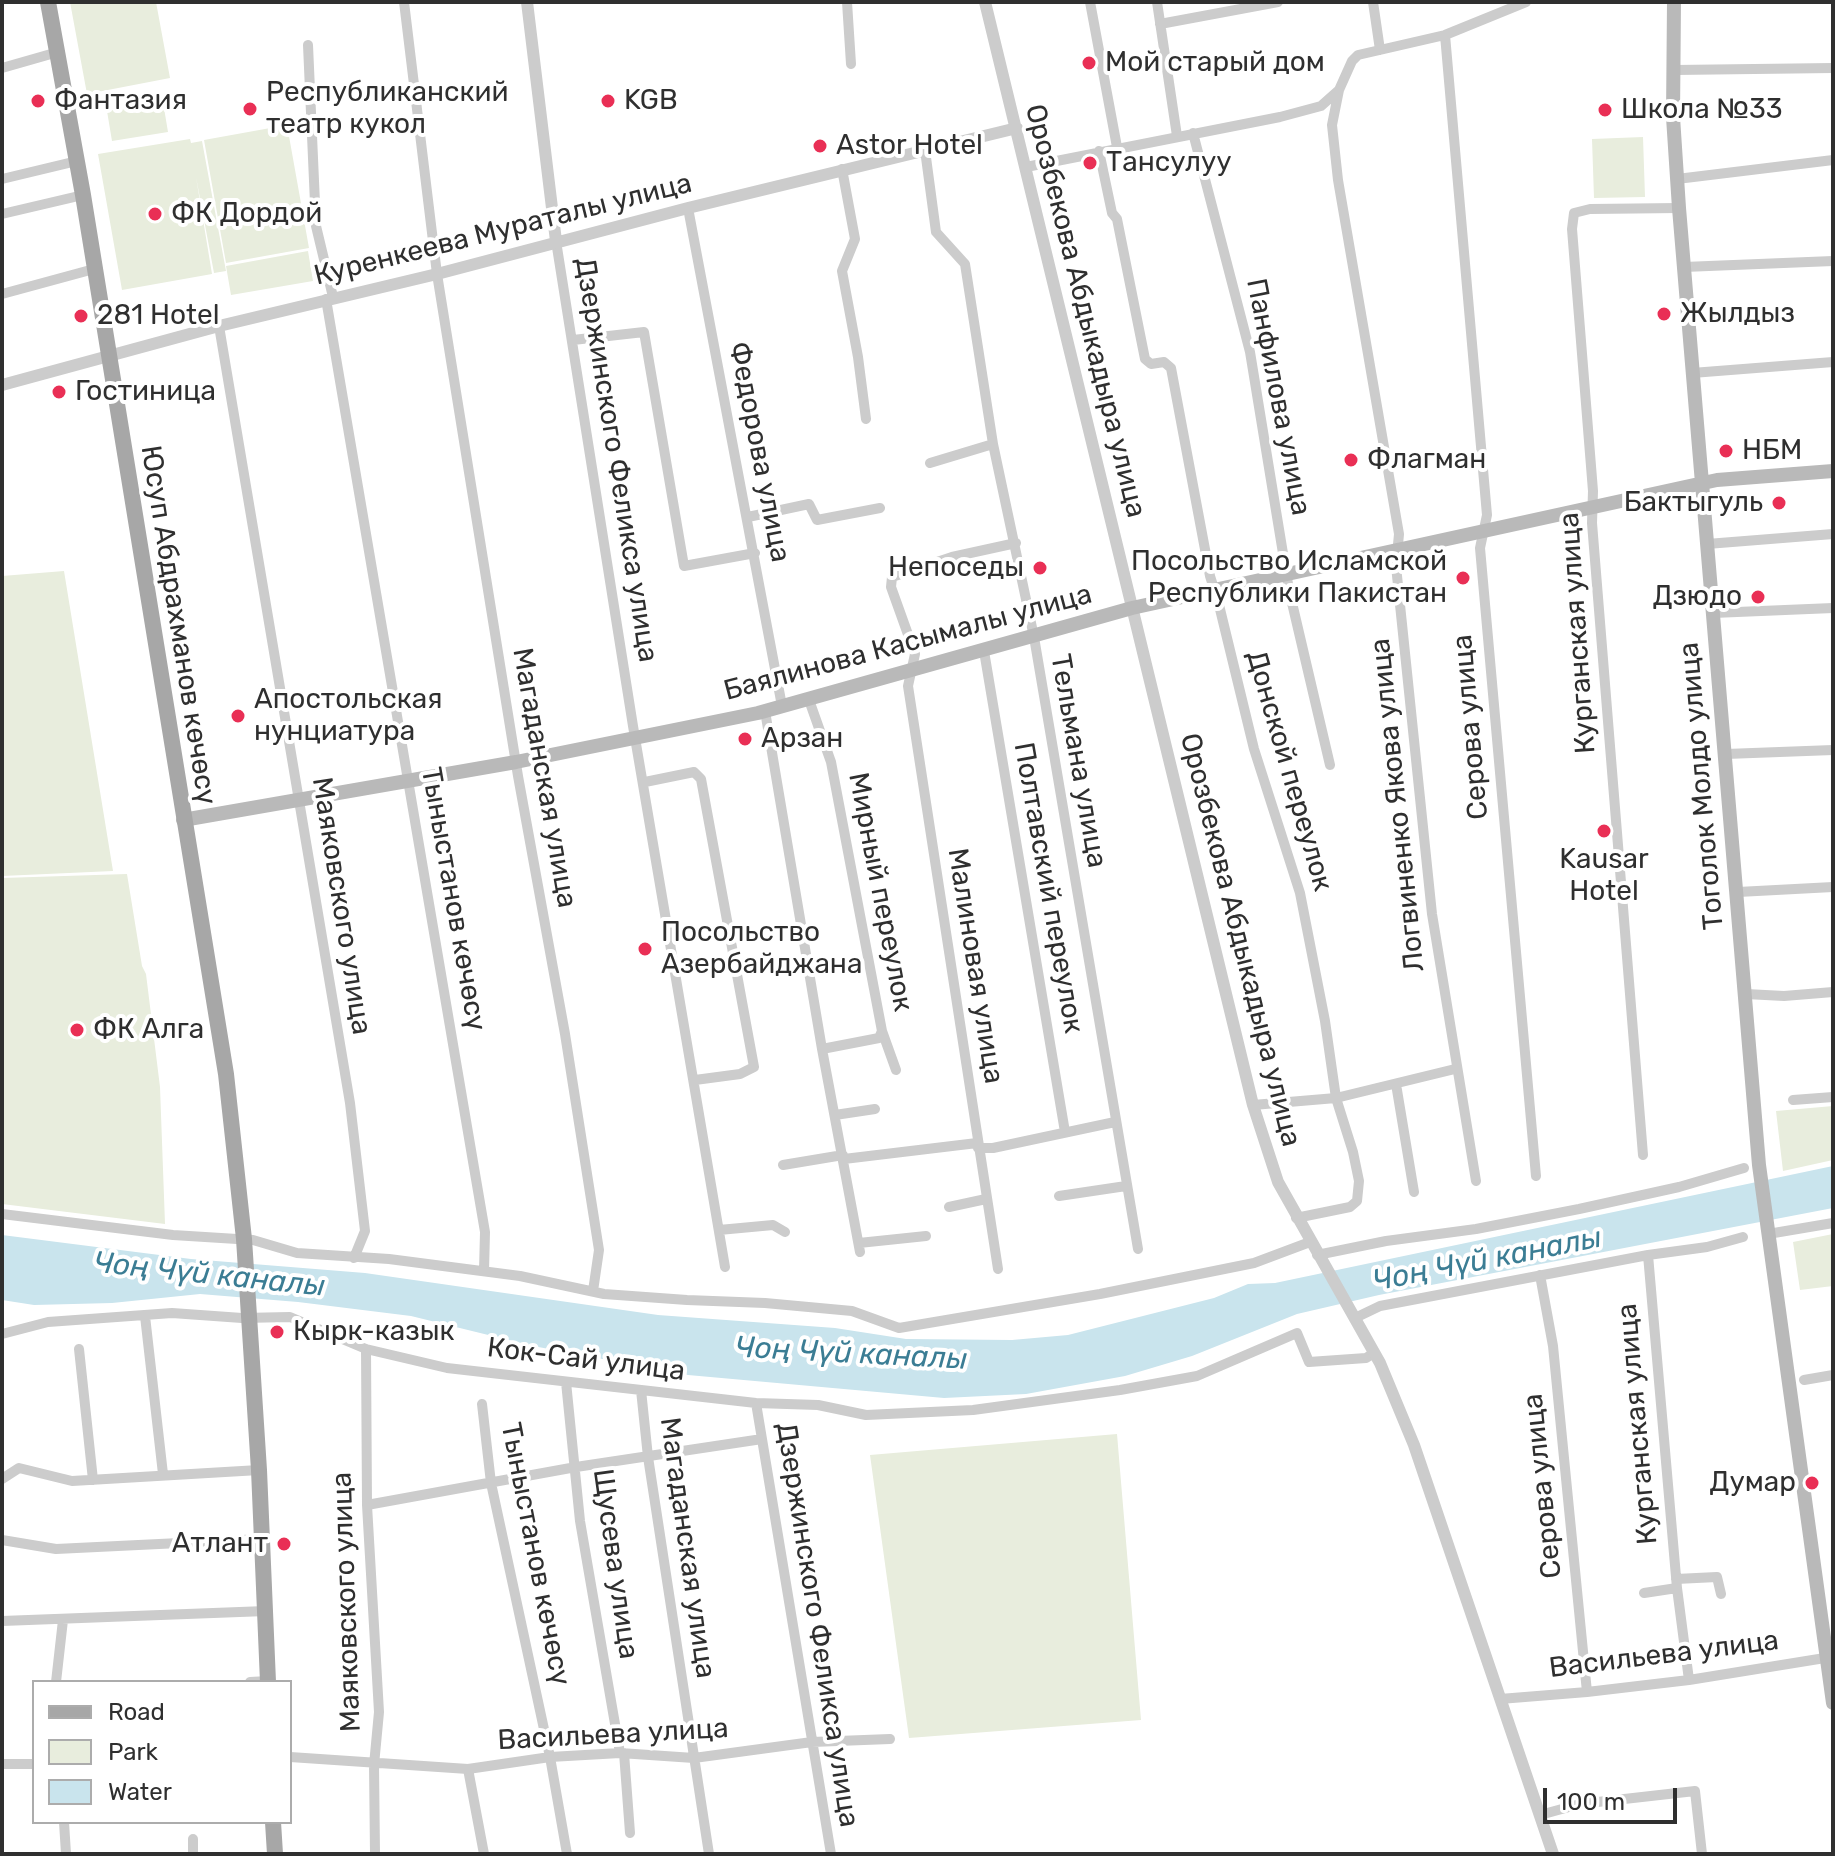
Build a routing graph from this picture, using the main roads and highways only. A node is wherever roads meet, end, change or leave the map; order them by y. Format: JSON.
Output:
{"nodes":[{"id":1,"x":48,"y":2,"type":"edge"},
{"id":2,"x":1674,"y":2,"type":"edge"},
{"id":3,"x":1833,"y":471,"type":"edge"},
{"id":4,"x":1702,"y":483,"type":"junction"},
{"id":5,"x":183,"y":820,"type":"junction"},
{"id":6,"x":1830,"y":1658,"type":"edge"},
{"id":7,"x":268,"y":1680,"type":"edge"},
{"id":8,"x":1833,"y":1703,"type":"edge"},
{"id":9,"x":273,"y":1824,"type":"edge"},
{"id":10,"x":275,"y":1854,"type":"edge"}],
"edges":[{"from":1,"to":5,"type":"main road","name":"Юсуп Абдрахманов көчөсү"},
{"from":2,"to":4,"type":"main road","name":"Тоголок Молдо улица"},
{"from":3,"to":4,"type":"main road","name":"Баялинова Касымалы улица"},
{"from":4,"to":5,"type":"main road","name":"Баялинова Касымалы улица"},
{"from":4,"to":6,"type":"main road","name":"Тоголок Молдо улица"},
{"from":5,"to":7,"type":"main road","name":"Юсуп Абдрахманов көчөсү"},
{"from":6,"to":8,"type":"main road","name":"Тоголок Молдо улица"},
{"from":9,"to":10,"type":"main road"}]}
